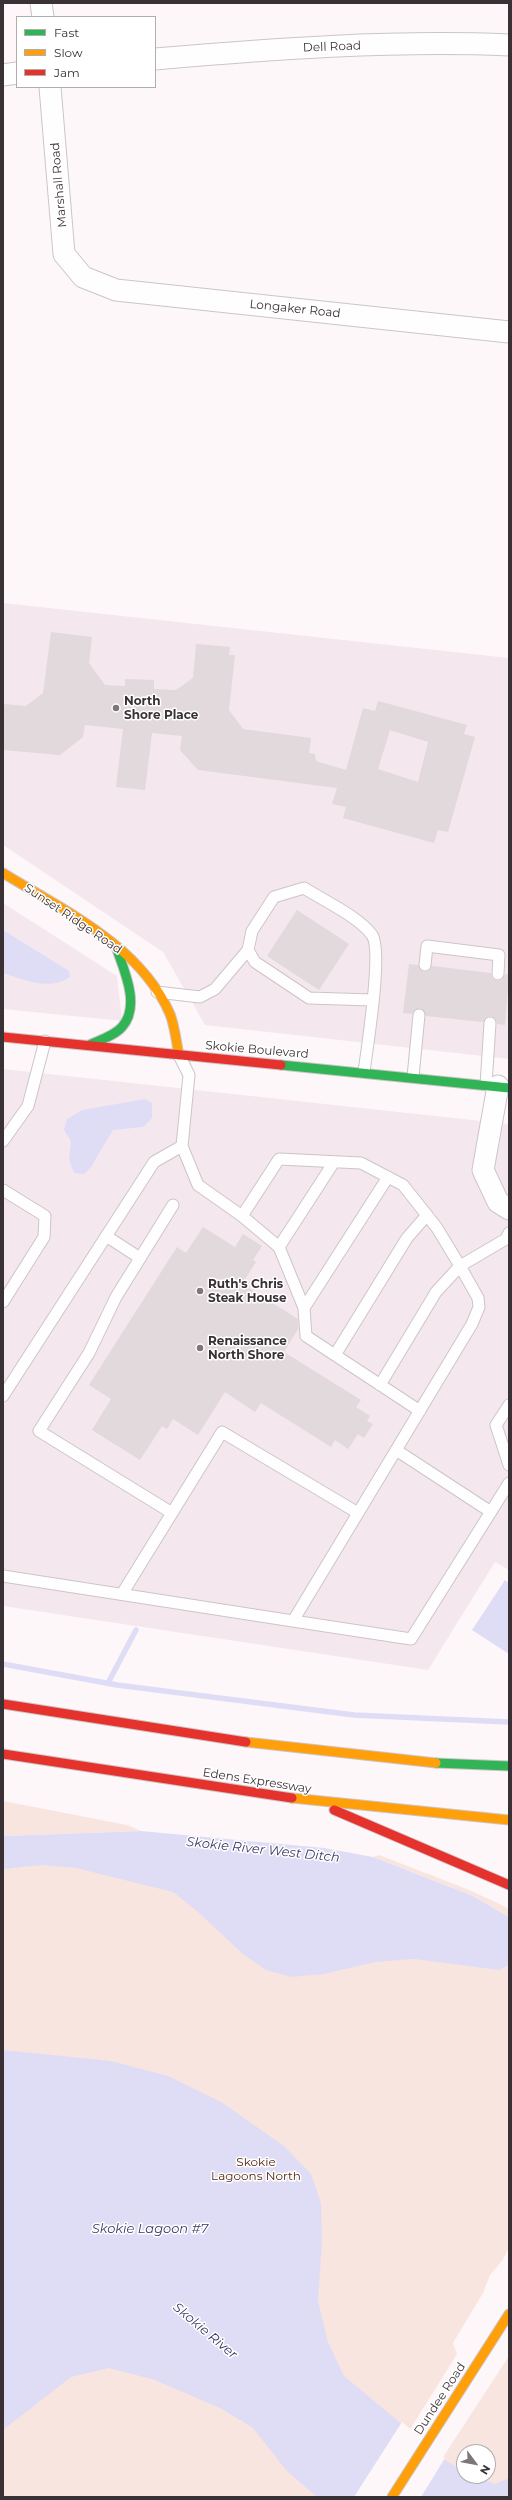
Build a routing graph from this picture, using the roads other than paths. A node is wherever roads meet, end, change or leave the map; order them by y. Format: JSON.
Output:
{"nodes":[{"id":1,"x":42,"y":3,"type":"edge"},
{"id":2,"x":43,"y":16,"type":"edge"},
{"id":3,"x":509,"y":45,"type":"edge"},
{"id":4,"x":156,"y":59,"type":"edge"},
{"id":5,"x":16,"y":73,"type":"edge"},
{"id":6,"x":3,"y":75,"type":"edge"},
{"id":7,"x":50,"y":88,"type":"edge"},
{"id":8,"x":83,"y":276,"type":"joint"},
{"id":9,"x":509,"y":332,"type":"edge"},
{"id":10,"x":3,"y":873,"type":"edge"},
{"id":11,"x":115,"y":944,"type":"junction"},
{"id":12,"x":248,"y":950,"type":"junction"},
{"id":13,"x":425,"y":965,"type":"dead end"},
{"id":14,"x":498,"y":974,"type":"dead end"},
{"id":15,"x":157,"y":992,"type":"junction"},
{"id":16,"x":372,"y":1000,"type":"junction"},
{"id":17,"x":419,"y":1015,"type":"dead end"},
{"id":18,"x":490,"y":1023,"type":"dead end"},
{"id":19,"x":3,"y":1037,"type":"edge"},
{"id":20,"x":45,"y":1041,"type":"junction"},
{"id":21,"x":88,"y":1045,"type":"junction"},
{"id":22,"x":179,"y":1055,"type":"junction"},
{"id":23,"x":364,"y":1072,"type":"junction"},
{"id":24,"x":413,"y":1077,"type":"junction"},
{"id":25,"x":498,"y":1086,"type":"edge"},
{"id":26,"x":3,"y":1141,"type":"edge"},
{"id":27,"x":182,"y":1146,"type":"junction"},
{"id":28,"x":334,"y":1162,"type":"junction"},
{"id":29,"x":388,"y":1177,"type":"junction"},
{"id":30,"x":3,"y":1190,"type":"edge"},
{"id":31,"x":173,"y":1205,"type":"dead end"},
{"id":32,"x":509,"y":1209,"type":"edge"},
{"id":33,"x":427,"y":1215,"type":"junction"},
{"id":34,"x":242,"y":1216,"type":"junction"},
{"id":35,"x":106,"y":1236,"type":"junction"},
{"id":36,"x":508,"y":1238,"type":"edge"},
{"id":37,"x":279,"y":1247,"type":"junction"},
{"id":38,"x":140,"y":1258,"type":"junction"},
{"id":39,"x":460,"y":1266,"type":"junction"},
{"id":40,"x":3,"y":1302,"type":"edge"},
{"id":41,"x":304,"y":1308,"type":"junction"},
{"id":42,"x":335,"y":1355,"type":"junction"},
{"id":43,"x":380,"y":1385,"type":"junction"},
{"id":44,"x":3,"y":1396,"type":"edge"},
{"id":45,"x":509,"y":1405,"type":"edge"},
{"id":46,"x":420,"y":1411,"type":"junction"},
{"id":47,"x":396,"y":1450,"type":"junction"},
{"id":48,"x":509,"y":1465,"type":"edge"},
{"id":49,"x":509,"y":1483,"type":"edge"},
{"id":50,"x":491,"y":1512,"type":"junction"},
{"id":51,"x":172,"y":1513,"type":"junction"},
{"id":52,"x":358,"y":1513,"type":"junction"},
{"id":53,"x":3,"y":1576,"type":"edge"},
{"id":54,"x":122,"y":1594,"type":"junction"},
{"id":55,"x":293,"y":1621,"type":"junction"},
{"id":56,"x":3,"y":1704,"type":"edge"},
{"id":57,"x":3,"y":1754,"type":"edge"},
{"id":58,"x":494,"y":1755,"type":"dead end"},
{"id":59,"x":424,"y":1763,"type":"junction"},
{"id":60,"x":509,"y":1766,"type":"edge"},
{"id":61,"x":314,"y":1801,"type":"junction"},
{"id":62,"x":509,"y":1820,"type":"edge"},
{"id":63,"x":509,"y":1885,"type":"edge"},
{"id":64,"x":509,"y":2314,"type":"edge"},
{"id":65,"x":392,"y":2497,"type":"edge"}],
"edges":[{"from":1,"to":2,"type":"street"},
{"from":3,"to":4,"type":"street","name":"Dell Road"},
{"from":5,"to":6,"type":"street"},
{"from":7,"to":8,"type":"street","name":"Marshall Road"},
{"from":8,"to":9,"type":"street","name":"Longaker Road"},
{"from":10,"to":11,"type":"main road","name":"Sunset Ridge Road"},
{"from":11,"to":15,"type":"main road","name":"Sunset Ridge Road"},
{"from":11,"to":21,"type":"main road"},
{"from":12,"to":15,"type":"lane"},
{"from":12,"to":16,"type":"lane"},
{"from":12,"to":16,"type":"lane"},
{"from":13,"to":14,"type":"lane"},
{"from":15,"to":22,"type":"main road","name":"Sunset Ridge Road"},
{"from":16,"to":23,"type":"lane"},
{"from":17,"to":24,"type":"lane"},
{"from":18,"to":25,"type":"lane"},
{"from":19,"to":20,"type":"main road","name":"Skokie Boulevard"},
{"from":20,"to":21,"type":"main road","name":"Skokie Boulevard"},
{"from":20,"to":26,"type":"lane"},
{"from":21,"to":22,"type":"main road","name":"Skokie Boulevard"},
{"from":22,"to":23,"type":"main road","name":"Skokie Boulevard"},
{"from":22,"to":27,"type":"lane"},
{"from":23,"to":24,"type":"main road","name":"Skokie Boulevard"},
{"from":24,"to":25,"type":"main road","name":"Skokie Boulevard"},
{"from":25,"to":32,"type":"street"},
{"from":27,"to":34,"type":"lane"},
{"from":27,"to":35,"type":"lane"},
{"from":28,"to":29,"type":"lane"},
{"from":28,"to":34,"type":"lane"},
{"from":28,"to":37,"type":"lane"},
{"from":29,"to":33,"type":"lane"},
{"from":29,"to":41,"type":"lane"},
{"from":30,"to":40,"type":"lane"},
{"from":31,"to":38,"type":"lane"},
{"from":33,"to":39,"type":"lane"},
{"from":33,"to":42,"type":"lane"},
{"from":34,"to":37,"type":"lane"},
{"from":35,"to":38,"type":"lane"},
{"from":35,"to":44,"type":"lane"},
{"from":36,"to":39,"type":"lane"},
{"from":37,"to":41,"type":"lane"},
{"from":38,"to":51,"type":"lane"},
{"from":39,"to":43,"type":"lane"},
{"from":39,"to":46,"type":"lane"},
{"from":41,"to":42,"type":"lane"},
{"from":42,"to":43,"type":"lane"},
{"from":43,"to":46,"type":"lane"},
{"from":45,"to":48,"type":"lane"},
{"from":46,"to":47,"type":"lane"},
{"from":47,"to":50,"type":"lane"},
{"from":47,"to":52,"type":"lane"},
{"from":49,"to":50,"type":"lane"},
{"from":50,"to":55,"type":"lane"},
{"from":51,"to":52,"type":"lane"},
{"from":51,"to":54,"type":"lane"},
{"from":52,"to":55,"type":"lane"},
{"from":53,"to":54,"type":"lane"},
{"from":54,"to":55,"type":"lane"},
{"from":56,"to":59,"type":"main road"},
{"from":57,"to":61,"type":"main road","name":"Edens Expressway"},
{"from":58,"to":59,"type":"main road"},
{"from":59,"to":60,"type":"main road"},
{"from":61,"to":62,"type":"main road","name":"Edens Expressway"},
{"from":61,"to":63,"type":"main road"},
{"from":64,"to":65,"type":"main road","name":"Dundee Road"}]}
